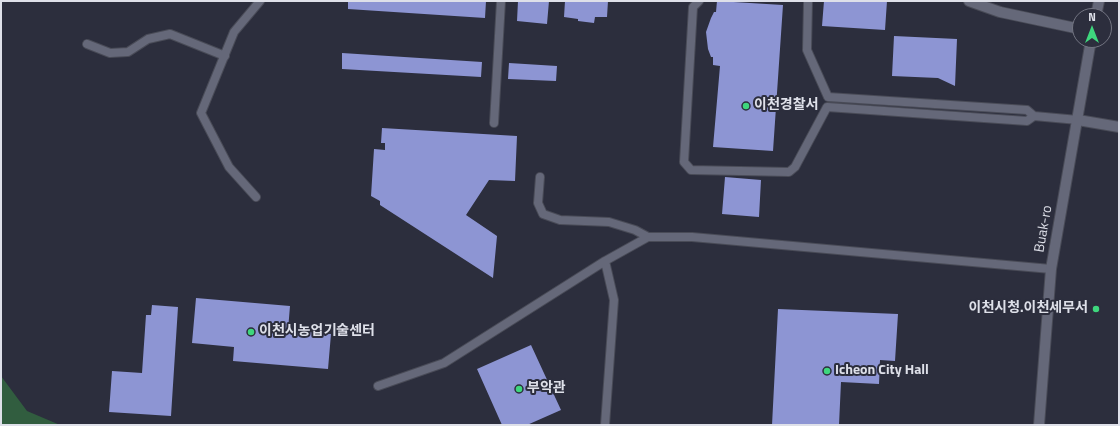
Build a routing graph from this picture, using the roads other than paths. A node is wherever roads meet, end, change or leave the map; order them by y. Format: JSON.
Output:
{"nodes":[{"id":1,"x":260,"y":1,"type":"edge"},
{"id":2,"x":501,"y":1,"type":"edge"},
{"id":3,"x":699,"y":1,"type":"edge"},
{"id":4,"x":808,"y":1,"type":"edge"},
{"id":5,"x":969,"y":1,"type":"edge"},
{"id":6,"x":1072,"y":27,"type":"edge"},
{"id":7,"x":87,"y":44,"type":"dead end"},
{"id":8,"x":1090,"y":48,"type":"edge"},
{"id":9,"x":225,"y":56,"type":"junction"},
{"id":10,"x":1034,"y":116,"type":"junction"},
{"id":11,"x":1078,"y":120,"type":"junction"},
{"id":12,"x":494,"y":123,"type":"dead end"},
{"id":13,"x":1119,"y":127,"type":"edge"},
{"id":14,"x":540,"y":177,"type":"dead end"},
{"id":15,"x":256,"y":197,"type":"dead end"},
{"id":16,"x":648,"y":237,"type":"junction"},
{"id":17,"x":605,"y":261,"type":"junction"},
{"id":18,"x":1052,"y":269,"type":"junction"},
{"id":19,"x":378,"y":386,"type":"dead end"},
{"id":20,"x":605,"y":425,"type":"edge"},
{"id":21,"x":1039,"y":425,"type":"edge"}],
"edges":[{"from":1,"to":9,"type":"lane"},
{"from":2,"to":12,"type":"lane"},
{"from":3,"to":10,"type":"lane"},
{"from":4,"to":10,"type":"lane"},
{"from":5,"to":6,"type":"street"},
{"from":7,"to":9,"type":"lane"},
{"from":8,"to":11,"type":"street","name":"Buak-ro"},
{"from":9,"to":15,"type":"lane"},
{"from":10,"to":11,"type":"lane"},
{"from":11,"to":13,"type":"street"},
{"from":11,"to":18,"type":"street","name":"Buak-ro"},
{"from":14,"to":16,"type":"lane"},
{"from":16,"to":17,"type":"lane"},
{"from":16,"to":18,"type":"lane"},
{"from":17,"to":19,"type":"lane"},
{"from":17,"to":20,"type":"lane"},
{"from":18,"to":21,"type":"street","name":"Buak-ro"}]}
